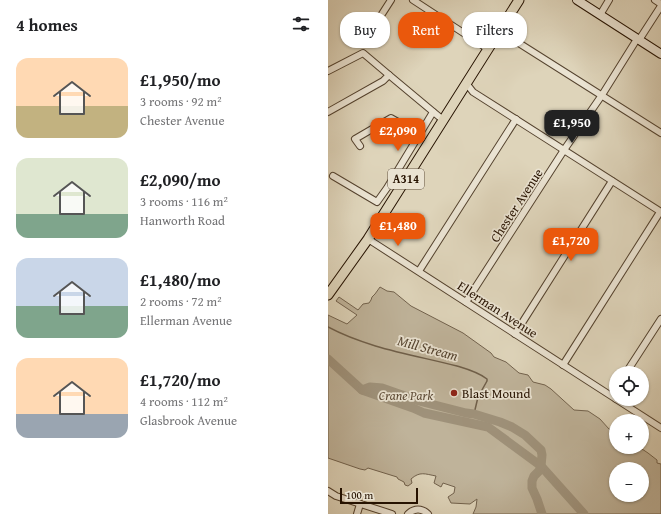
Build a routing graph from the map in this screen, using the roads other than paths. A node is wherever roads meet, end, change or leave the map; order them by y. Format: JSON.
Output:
{"nodes":[{"id":1,"x":391,"y":0,"type":"edge"},
{"id":2,"x":413,"y":0,"type":"edge"},
{"id":3,"x":519,"y":0,"type":"edge"},
{"id":4,"x":577,"y":0,"type":"edge"},
{"id":5,"x":609,"y":0,"type":"edge"},
{"id":6,"x":655,"y":0,"type":"edge"},
{"id":7,"x":661,"y":5,"type":"edge"},
{"id":8,"x":383,"y":12,"type":"edge"},
{"id":9,"x":512,"y":12,"type":"edge"},
{"id":10,"x":600,"y":15,"type":"junction"},
{"id":11,"x":638,"y":40,"type":"junction"},
{"id":12,"x":524,"y":48,"type":"edge"},
{"id":13,"x":488,"y":49,"type":"joint"},
{"id":14,"x":661,"y":54,"type":"edge"},
{"id":15,"x":328,"y":72,"type":"edge"},
{"id":16,"x":389,"y":75,"type":"junction"},
{"id":17,"x":464,"y":87,"type":"junction"},
{"id":18,"x":602,"y":95,"type":"junction"},
{"id":19,"x":328,"y":112,"type":"edge"},
{"id":20,"x":433,"y":112,"type":"junction"},
{"id":21,"x":516,"y":119,"type":"junction"},
{"id":22,"x":443,"y":120,"type":"junction"},
{"id":23,"x":661,"y":133,"type":"edge"},
{"id":24,"x":419,"y":134,"type":"junction"},
{"id":25,"x":360,"y":146,"type":"dead end"},
{"id":26,"x":564,"y":150,"type":"junction"},
{"id":27,"x":333,"y":176,"type":"dead end"},
{"id":28,"x":612,"y":181,"type":"junction"},
{"id":29,"x":661,"y":212,"type":"edge"},
{"id":30,"x":368,"y":239,"type":"junction"},
{"id":31,"x":418,"y":271,"type":"junction"},
{"id":32,"x":331,"y":284,"type":"edge"},
{"id":33,"x":328,"y":295,"type":"edge"},
{"id":34,"x":466,"y":302,"type":"junction"},
{"id":35,"x":661,"y":319,"type":"edge"},
{"id":36,"x":515,"y":334,"type":"junction"},
{"id":37,"x":563,"y":365,"type":"junction"},
{"id":38,"x":631,"y":366,"type":"edge"},
{"id":39,"x":609,"y":394,"type":"edge"},
{"id":40,"x":627,"y":406,"type":"edge"},
{"id":41,"x":661,"y":428,"type":"edge"},
{"id":42,"x":328,"y":491,"type":"edge"},
{"id":43,"x":360,"y":504,"type":"junction"},
{"id":44,"x":357,"y":514,"type":"edge"},
{"id":45,"x":392,"y":514,"type":"edge"},
{"id":46,"x":408,"y":514,"type":"edge"},
{"id":47,"x":428,"y":514,"type":"edge"}],
"edges":[{"from":1,"to":8,"type":"street"},
{"from":2,"to":13,"type":"street"},
{"from":3,"to":9,"type":"main road","number":"A314"},
{"from":4,"to":10,"type":"street"},
{"from":5,"to":10,"type":"street"},
{"from":6,"to":7,"type":"street"},
{"from":7,"to":11,"type":"street","name":"Chester Avenue"},
{"from":10,"to":11,"type":"street"},
{"from":11,"to":14,"type":"street"},
{"from":11,"to":18,"type":"street","name":"Chester Avenue"},
{"from":12,"to":18,"type":"street"},
{"from":13,"to":17,"type":"main road","number":"A314"},
{"from":15,"to":16,"type":"street"},
{"from":16,"to":19,"type":"street"},
{"from":16,"to":20,"type":"street"},
{"from":17,"to":21,"type":"street"},
{"from":17,"to":22,"type":"main road","number":"A314"},
{"from":18,"to":23,"type":"street"},
{"from":18,"to":26,"type":"street","name":"Chester Avenue"},
{"from":20,"to":22,"type":"street"},
{"from":20,"to":24,"type":"street"},
{"from":21,"to":26,"type":"street"},
{"from":21,"to":31,"type":"street"},
{"from":22,"to":30,"type":"main road","number":"A314"},
{"from":24,"to":25,"type":"street"},
{"from":24,"to":27,"type":"street"},
{"from":26,"to":28,"type":"street"},
{"from":26,"to":34,"type":"street","name":"Chester Avenue"},
{"from":28,"to":29,"type":"street"},
{"from":28,"to":36,"type":"street"},
{"from":29,"to":37,"type":"street"},
{"from":30,"to":31,"type":"street","name":"Ellerman Avenue"},
{"from":30,"to":32,"type":"main road","number":"A314"},
{"from":31,"to":34,"type":"street","name":"Ellerman Avenue"},
{"from":32,"to":33,"type":"main road","number":"A314"},
{"from":34,"to":36,"type":"street","name":"Ellerman Avenue"},
{"from":35,"to":38,"type":"street"},
{"from":36,"to":37,"type":"street","name":"Ellerman Avenue"},
{"from":37,"to":39,"type":"street","name":"Ellerman Avenue"},
{"from":40,"to":41,"type":"street","name":"Ellerman Avenue"},
{"from":42,"to":43,"type":"street"},
{"from":43,"to":44,"type":"street"},
{"from":43,"to":45,"type":"street"},
{"from":46,"to":47,"type":"street"}]}
